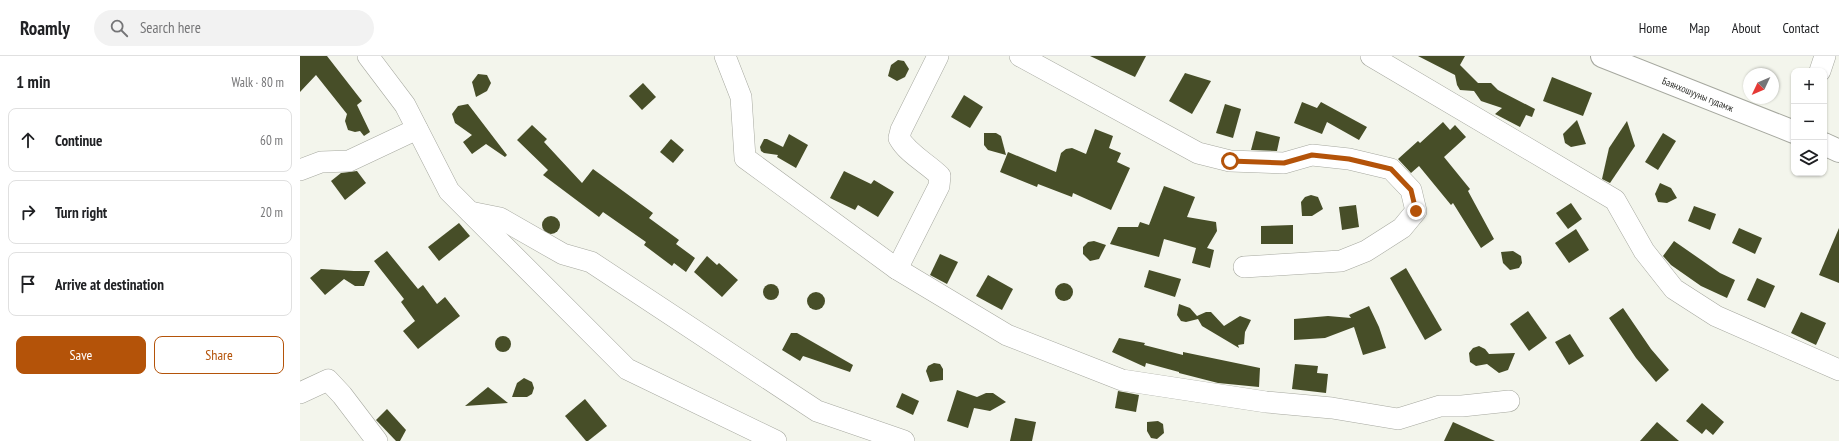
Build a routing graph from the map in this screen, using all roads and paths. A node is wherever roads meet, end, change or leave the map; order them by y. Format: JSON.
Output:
{"nodes":[{"id":1,"x":368,"y":56,"type":"edge"},
{"id":2,"x":725,"y":56,"type":"edge"},
{"id":3,"x":938,"y":56,"type":"edge"},
{"id":4,"x":1020,"y":56,"type":"edge"},
{"id":5,"x":1371,"y":56,"type":"edge"},
{"id":6,"x":1602,"y":56,"type":"edge"},
{"id":7,"x":1825,"y":56,"type":"edge"},
{"id":8,"x":1821,"y":68,"type":"edge"},
{"id":9,"x":417,"y":129,"type":"junction"},
{"id":10,"x":1791,"y":131,"type":"edge"},
{"id":11,"x":1827,"y":145,"type":"edge"},
{"id":12,"x":1839,"y":150,"type":"edge"},
{"id":13,"x":300,"y":170,"type":"edge"},
{"id":14,"x":470,"y":212,"type":"junction"},
{"id":15,"x":1244,"y":267,"type":"dead end"},
{"id":16,"x":896,"y":269,"type":"junction"},
{"id":17,"x":1839,"y":370,"type":"edge"},
{"id":18,"x":300,"y":393,"type":"edge"},
{"id":19,"x":1509,"y":401,"type":"dead end"},
{"id":20,"x":377,"y":441,"type":"edge"},
{"id":21,"x":776,"y":441,"type":"edge"},
{"id":22,"x":904,"y":441,"type":"edge"}],
"edges":[{"from":1,"to":9,"type":"street"},
{"from":2,"to":16,"type":"street"},
{"from":3,"to":16,"type":"street"},
{"from":4,"to":15,"type":"street"},
{"from":5,"to":17,"type":"street"},
{"from":6,"to":10,"type":"main road","name":"Баянхошууны гудамж"},
{"from":7,"to":8,"type":"street"},
{"from":9,"to":13,"type":"street"},
{"from":9,"to":14,"type":"street"},
{"from":11,"to":12,"type":"main road"},
{"from":14,"to":21,"type":"street"},
{"from":14,"to":22,"type":"street"},
{"from":16,"to":19,"type":"street"},
{"from":18,"to":20,"type":"street"}]}
